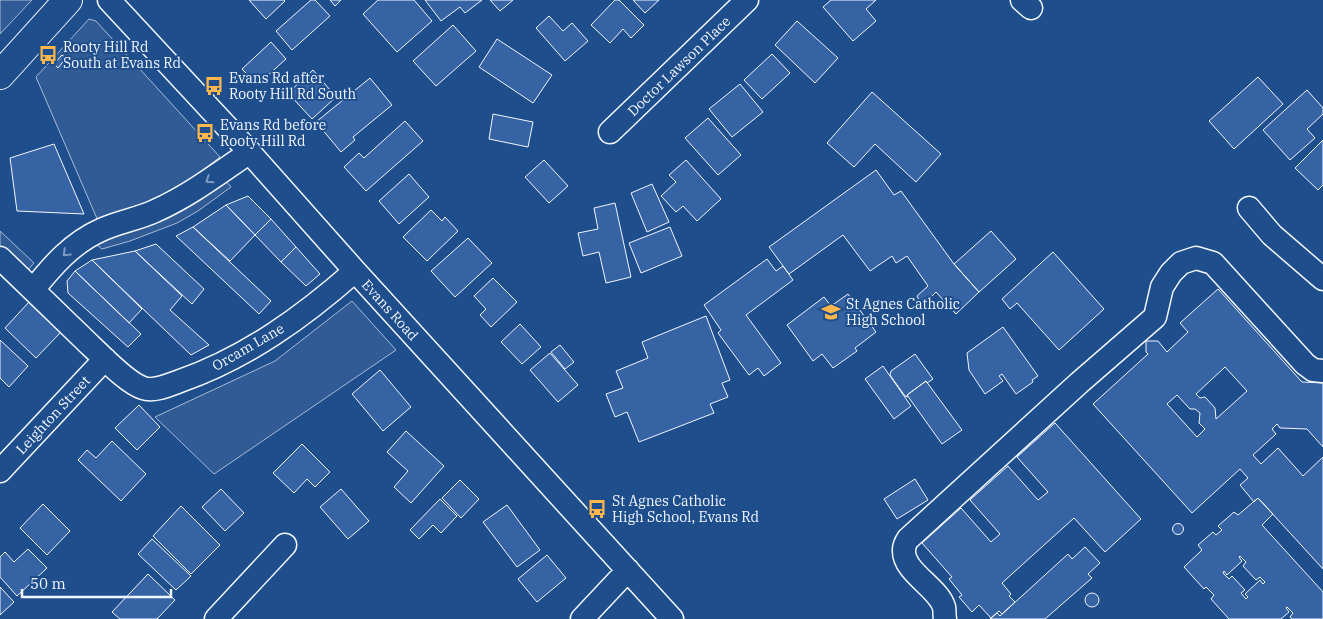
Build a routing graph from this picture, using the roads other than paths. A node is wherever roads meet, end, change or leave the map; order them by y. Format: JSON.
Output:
{"nodes":[{"id":1,"x":68,"y":0,"type":"edge"},
{"id":2,"x":109,"y":0,"type":"edge"},
{"id":3,"x":747,"y":0,"type":"edge"},
{"id":4,"x":0,"y":75,"type":"edge"},
{"id":5,"x":610,"y":132,"type":"dead end"},
{"id":6,"x":250,"y":152,"type":"junction"},
{"id":7,"x":1250,"y":208,"type":"dead end"},
{"id":8,"x":0,"y":258,"type":"edge"},
{"id":9,"x":355,"y":270,"type":"junction"},
{"id":10,"x":1323,"y":278,"type":"edge"},
{"id":11,"x":32,"y":290,"type":"junction"},
{"id":12,"x":105,"y":359,"type":"junction"},
{"id":13,"x":1323,"y":371,"type":"edge"},
{"id":14,"x":0,"y":471,"type":"edge"},
{"id":15,"x":285,"y":545,"type":"dead end"},
{"id":16,"x":628,"y":570,"type":"junction"},
{"id":17,"x":216,"y":619,"type":"edge"},
{"id":18,"x":582,"y":619,"type":"edge"},
{"id":19,"x":672,"y":619,"type":"edge"},
{"id":20,"x":945,"y":619,"type":"edge"}],
"edges":[{"from":1,"to":4,"type":"main road"},
{"from":2,"to":6,"type":"street","name":"Evans Road"},
{"from":3,"to":5,"type":"street","name":"Doctor Lawson Place"},
{"from":6,"to":9,"type":"street","name":"Evans Road"},
{"from":6,"to":11,"type":"street","one_way":true},
{"from":7,"to":10,"type":"street"},
{"from":8,"to":11,"type":"street"},
{"from":9,"to":12,"type":"street","name":"Orcam Lane"},
{"from":9,"to":16,"type":"street","name":"Evans Road"},
{"from":11,"to":12,"type":"street"},
{"from":12,"to":14,"type":"street","name":"Leighton Street"},
{"from":13,"to":20,"type":"street"},
{"from":15,"to":17,"type":"street"},
{"from":16,"to":18,"type":"street"},
{"from":16,"to":19,"type":"street","name":"Evans Road"}]}
